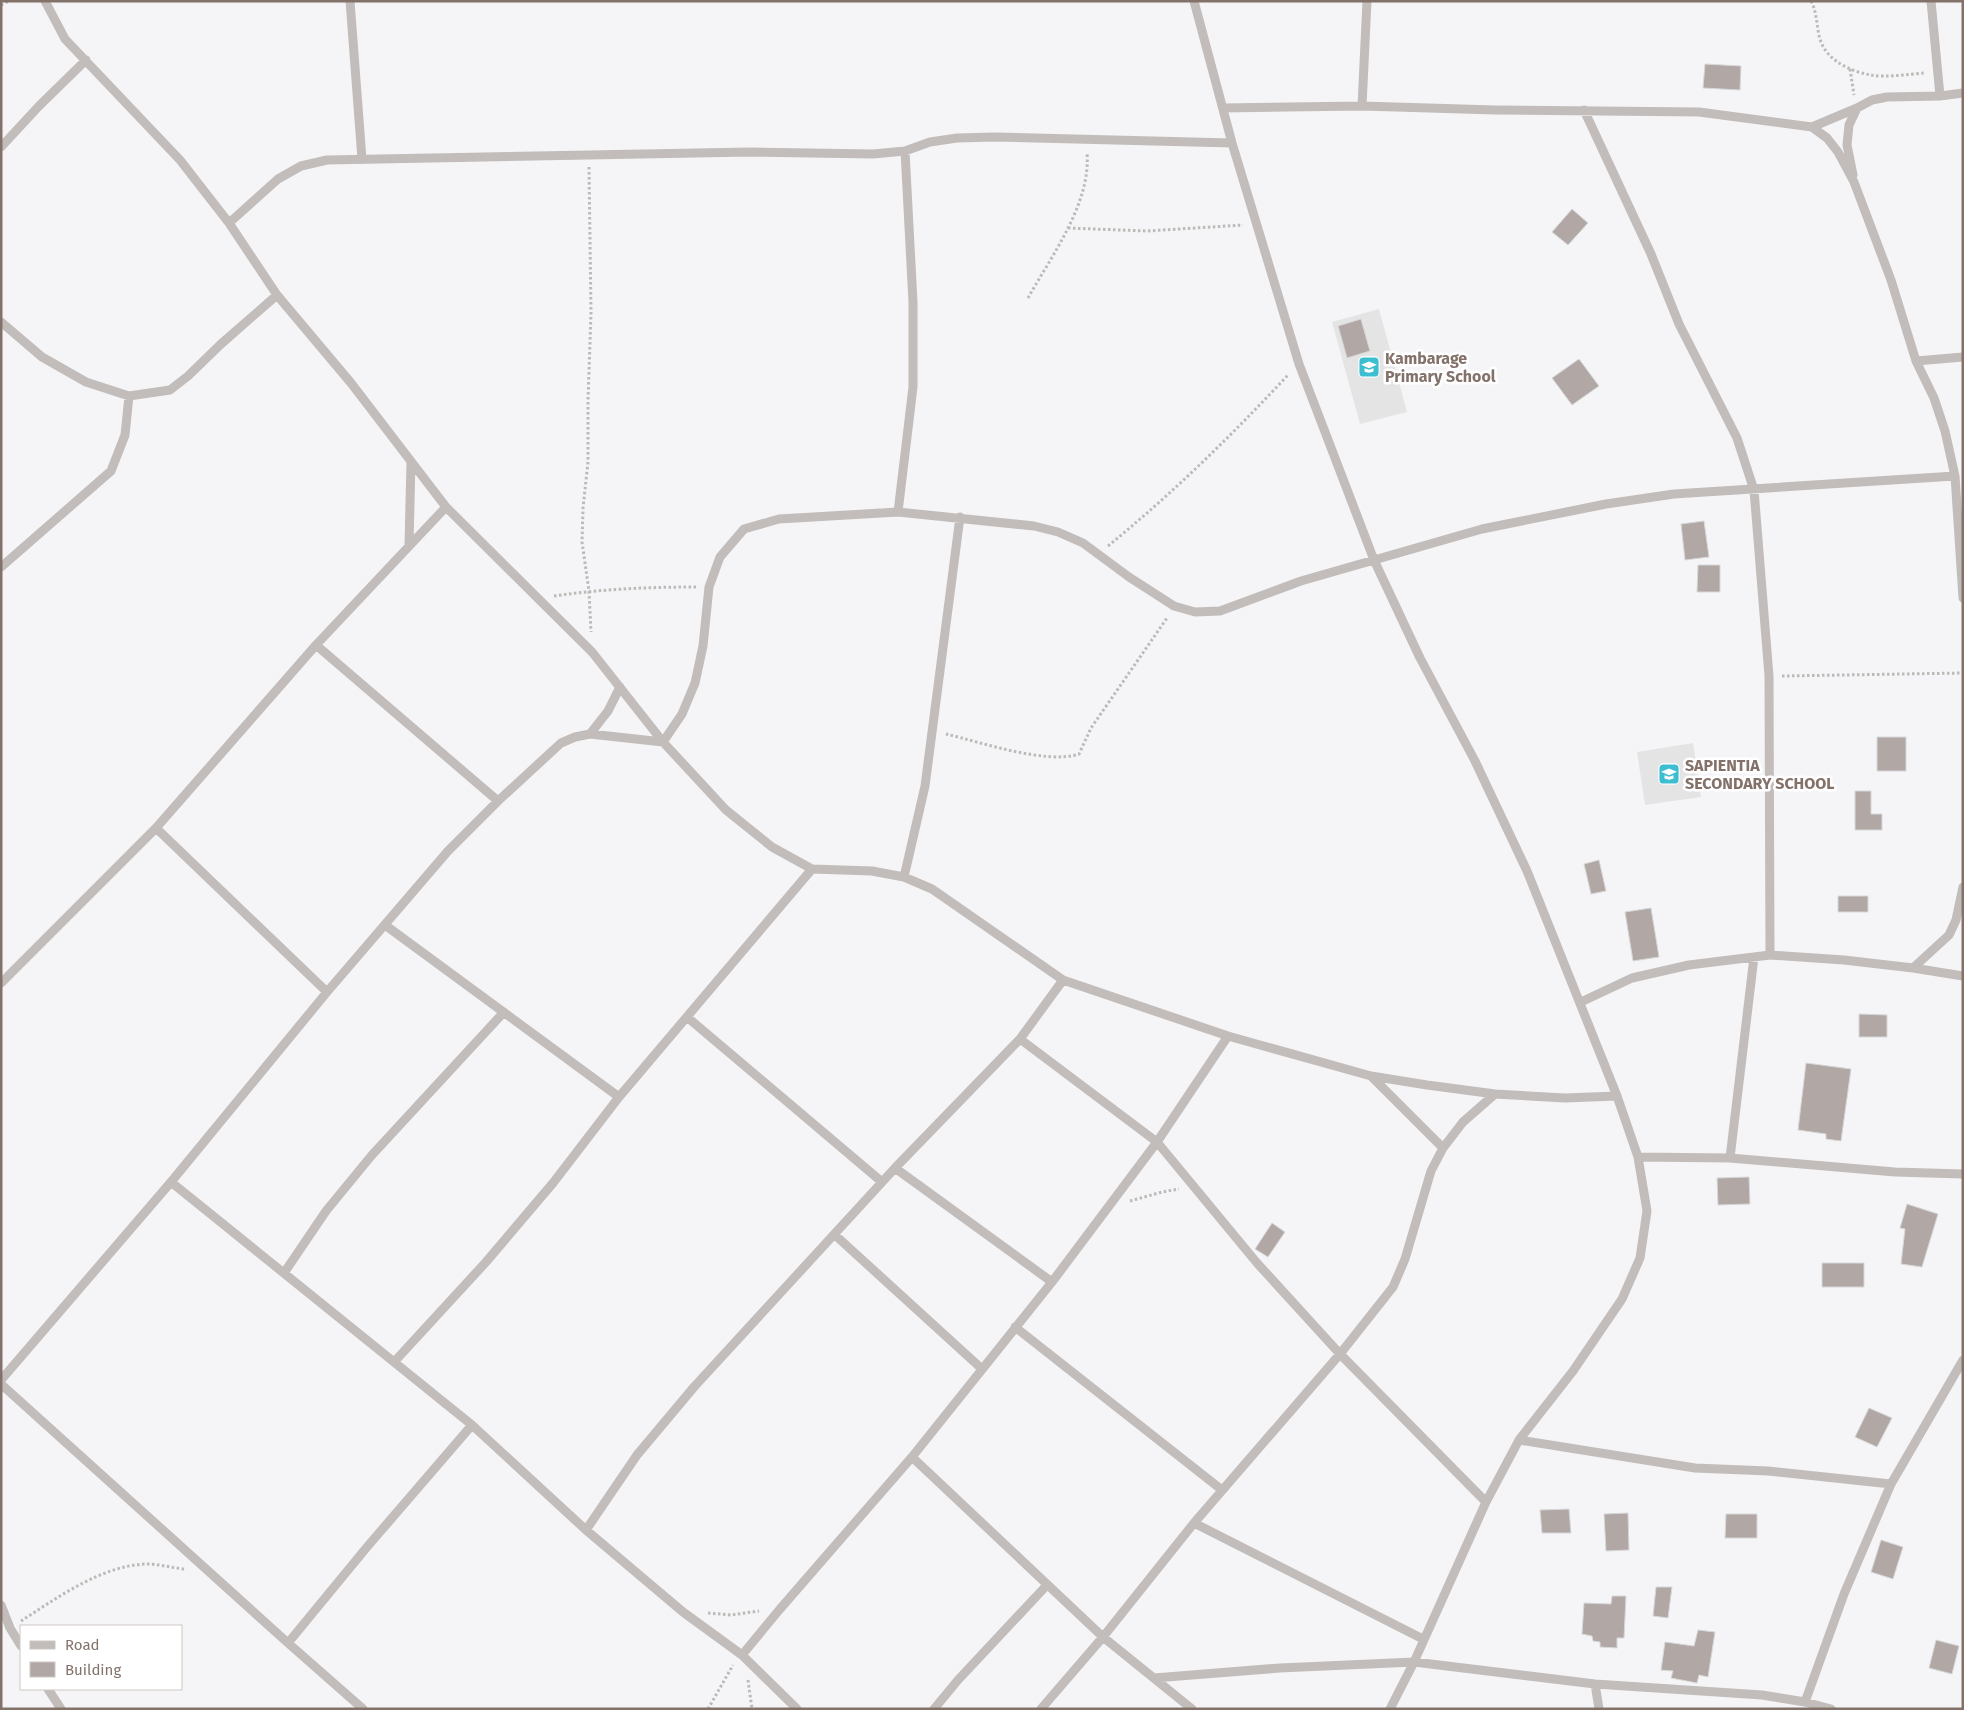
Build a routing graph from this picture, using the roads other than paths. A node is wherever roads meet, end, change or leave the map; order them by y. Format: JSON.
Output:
{"nodes":[{"id":1,"x":45,"y":1,"type":"edge"},
{"id":2,"x":350,"y":1,"type":"edge"},
{"id":3,"x":1194,"y":1,"type":"edge"},
{"id":4,"x":1367,"y":1,"type":"edge"},
{"id":5,"x":1931,"y":1,"type":"edge"},
{"id":6,"x":86,"y":60,"type":"junction"},
{"id":7,"x":1963,"y":93,"type":"edge"},
{"id":8,"x":1940,"y":96,"type":"junction"},
{"id":9,"x":1362,"y":106,"type":"junction"},
{"id":10,"x":1223,"y":108,"type":"junction"},
{"id":11,"x":1857,"y":108,"type":"junction"},
{"id":12,"x":1584,"y":110,"type":"junction"},
{"id":13,"x":1812,"y":127,"type":"junction"},
{"id":14,"x":1232,"y":143,"type":"junction"},
{"id":15,"x":1,"y":147,"type":"edge"},
{"id":16,"x":905,"y":151,"type":"junction"},
{"id":17,"x":362,"y":159,"type":"junction"},
{"id":18,"x":1854,"y":182,"type":"junction"},
{"id":19,"x":229,"y":223,"type":"junction"},
{"id":20,"x":277,"y":295,"type":"junction"},
{"id":21,"x":1,"y":322,"type":"edge"},
{"id":22,"x":1963,"y":356,"type":"edge"},
{"id":23,"x":1916,"y":361,"type":"junction"},
{"id":24,"x":129,"y":396,"type":"junction"},
{"id":25,"x":411,"y":461,"type":"junction"},
{"id":26,"x":1955,"y":476,"type":"junction"},
{"id":27,"x":1754,"y":490,"type":"junction"},
{"id":28,"x":446,"y":507,"type":"junction"},
{"id":29,"x":898,"y":512,"type":"junction"},
{"id":30,"x":960,"y":518,"type":"junction"},
{"id":31,"x":1961,"y":526,"type":"edge"},
{"id":32,"x":409,"y":545,"type":"junction"},
{"id":33,"x":1374,"y":560,"type":"junction"},
{"id":34,"x":1,"y":567,"type":"edge"},
{"id":35,"x":1963,"y":598,"type":"edge"},
{"id":36,"x":316,"y":645,"type":"junction"},
{"id":37,"x":620,"y":687,"type":"junction"},
{"id":38,"x":590,"y":734,"type":"junction"},
{"id":39,"x":663,"y":742,"type":"junction"},
{"id":40,"x":498,"y":800,"type":"junction"},
{"id":41,"x":156,"y":828,"type":"junction"},
{"id":42,"x":812,"y":869,"type":"junction"},
{"id":43,"x":904,"y":877,"type":"junction"},
{"id":44,"x":1963,"y":888,"type":"edge"},
{"id":45,"x":385,"y":925,"type":"junction"},
{"id":46,"x":1770,"y":955,"type":"junction"},
{"id":47,"x":1754,"y":957,"type":"junction"},
{"id":48,"x":1913,"y":968,"type":"junction"},
{"id":49,"x":1963,"y":976,"type":"edge"},
{"id":50,"x":1064,"y":980,"type":"junction"},
{"id":51,"x":1,"y":983,"type":"edge"},
{"id":52,"x":327,"y":992,"type":"junction"},
{"id":53,"x":1581,"y":1002,"type":"junction"},
{"id":54,"x":504,"y":1012,"type":"junction"},
{"id":55,"x":687,"y":1017,"type":"junction"},
{"id":56,"x":1228,"y":1036,"type":"junction"},
{"id":57,"x":1020,"y":1039,"type":"junction"},
{"id":58,"x":1371,"y":1076,"type":"junction"},
{"id":59,"x":1495,"y":1094,"type":"junction"},
{"id":60,"x":1618,"y":1096,"type":"junction"},
{"id":61,"x":619,"y":1097,"type":"junction"},
{"id":62,"x":1157,"y":1142,"type":"junction"},
{"id":63,"x":1443,"y":1148,"type":"junction"},
{"id":64,"x":1638,"y":1157,"type":"junction"},
{"id":65,"x":1730,"y":1158,"type":"junction"},
{"id":66,"x":895,"y":1168,"type":"junction"},
{"id":67,"x":1963,"y":1174,"type":"edge"},
{"id":68,"x":171,"y":1182,"type":"junction"},
{"id":69,"x":882,"y":1182,"type":"junction"},
{"id":70,"x":835,"y":1234,"type":"junction"},
{"id":71,"x":284,"y":1273,"type":"junction"},
{"id":72,"x":1052,"y":1282,"type":"junction"},
{"id":73,"x":1015,"y":1326,"type":"junction"},
{"id":74,"x":1340,"y":1354,"type":"junction"},
{"id":75,"x":1963,"y":1360,"type":"edge"},
{"id":76,"x":395,"y":1362,"type":"junction"},
{"id":77,"x":982,"y":1368,"type":"junction"},
{"id":78,"x":1,"y":1380,"type":"edge"},
{"id":79,"x":1,"y":1384,"type":"edge"},
{"id":80,"x":472,"y":1425,"type":"junction"},
{"id":81,"x":1520,"y":1440,"type":"junction"},
{"id":82,"x":912,"y":1457,"type":"junction"},
{"id":83,"x":1891,"y":1484,"type":"junction"},
{"id":84,"x":1222,"y":1490,"type":"junction"},
{"id":85,"x":1486,"y":1502,"type":"junction"},
{"id":86,"x":1194,"y":1523,"type":"junction"},
{"id":87,"x":586,"y":1530,"type":"junction"},
{"id":88,"x":1047,"y":1585,"type":"junction"},
{"id":89,"x":1,"y":1605,"type":"edge"},
{"id":90,"x":1104,"y":1638,"type":"junction"},
{"id":91,"x":1423,"y":1639,"type":"junction"},
{"id":92,"x":288,"y":1643,"type":"junction"},
{"id":93,"x":20,"y":1644,"type":"edge"},
{"id":94,"x":741,"y":1654,"type":"junction"},
{"id":95,"x":1414,"y":1662,"type":"junction"},
{"id":96,"x":1154,"y":1678,"type":"junction"},
{"id":97,"x":1595,"y":1684,"type":"junction"},
{"id":98,"x":49,"y":1690,"type":"edge"},
{"id":99,"x":1805,"y":1702,"type":"junction"},
{"id":100,"x":61,"y":1709,"type":"edge"},
{"id":101,"x":364,"y":1709,"type":"edge"},
{"id":102,"x":797,"y":1709,"type":"edge"},
{"id":103,"x":934,"y":1709,"type":"edge"},
{"id":104,"x":1041,"y":1709,"type":"edge"},
{"id":105,"x":1192,"y":1709,"type":"edge"},
{"id":106,"x":1390,"y":1709,"type":"edge"},
{"id":107,"x":1599,"y":1709,"type":"edge"},
{"id":108,"x":1831,"y":1709,"type":"edge"}],
"edges":[{"from":1,"to":6,"type":"street"},
{"from":2,"to":17,"type":"street"},
{"from":3,"to":10,"type":"street"},
{"from":4,"to":9,"type":"street"},
{"from":5,"to":8,"type":"street"},
{"from":6,"to":15,"type":"street"},
{"from":6,"to":19,"type":"street"},
{"from":7,"to":8,"type":"street"},
{"from":8,"to":11,"type":"street"},
{"from":9,"to":10,"type":"street"},
{"from":9,"to":12,"type":"street"},
{"from":10,"to":14,"type":"street"},
{"from":11,"to":13,"type":"street"},
{"from":11,"to":18,"type":"street"},
{"from":12,"to":13,"type":"street"},
{"from":12,"to":27,"type":"street"},
{"from":13,"to":18,"type":"street"},
{"from":14,"to":16,"type":"street"},
{"from":14,"to":33,"type":"street"},
{"from":16,"to":17,"type":"street"},
{"from":16,"to":29,"type":"street"},
{"from":17,"to":19,"type":"street"},
{"from":18,"to":23,"type":"street"},
{"from":19,"to":20,"type":"street"},
{"from":20,"to":24,"type":"street"},
{"from":20,"to":25,"type":"street"},
{"from":21,"to":24,"type":"street"},
{"from":22,"to":23,"type":"street"},
{"from":23,"to":26,"type":"street"},
{"from":24,"to":34,"type":"street"},
{"from":25,"to":28,"type":"street"},
{"from":25,"to":32,"type":"street"},
{"from":26,"to":27,"type":"street"},
{"from":26,"to":31,"type":"street"},
{"from":27,"to":33,"type":"street"},
{"from":27,"to":46,"type":"street"},
{"from":28,"to":32,"type":"street"},
{"from":28,"to":37,"type":"street"},
{"from":29,"to":30,"type":"street"},
{"from":29,"to":39,"type":"street"},
{"from":30,"to":33,"type":"street"},
{"from":30,"to":43,"type":"street"},
{"from":31,"to":35,"type":"street"},
{"from":32,"to":36,"type":"street"},
{"from":33,"to":53,"type":"street"},
{"from":36,"to":40,"type":"street"},
{"from":36,"to":41,"type":"street"},
{"from":37,"to":38,"type":"street"},
{"from":37,"to":39,"type":"street"},
{"from":38,"to":39,"type":"street"},
{"from":38,"to":40,"type":"street"},
{"from":39,"to":42,"type":"street"},
{"from":40,"to":45,"type":"street"},
{"from":41,"to":51,"type":"street"},
{"from":41,"to":52,"type":"street"},
{"from":42,"to":43,"type":"street"},
{"from":42,"to":55,"type":"street"},
{"from":43,"to":50,"type":"street"},
{"from":44,"to":48,"type":"street"},
{"from":45,"to":52,"type":"street"},
{"from":45,"to":54,"type":"street"},
{"from":46,"to":47,"type":"street"},
{"from":46,"to":48,"type":"street"},
{"from":47,"to":53,"type":"street"},
{"from":47,"to":65,"type":"street"},
{"from":48,"to":49,"type":"street"},
{"from":50,"to":56,"type":"street"},
{"from":50,"to":57,"type":"street"},
{"from":52,"to":68,"type":"street"},
{"from":53,"to":60,"type":"street"},
{"from":54,"to":61,"type":"street"},
{"from":54,"to":71,"type":"street"},
{"from":55,"to":61,"type":"street"},
{"from":55,"to":69,"type":"street"},
{"from":56,"to":58,"type":"street"},
{"from":56,"to":62,"type":"street"},
{"from":57,"to":62,"type":"street"},
{"from":57,"to":66,"type":"street"},
{"from":58,"to":59,"type":"street"},
{"from":58,"to":63,"type":"street"},
{"from":59,"to":60,"type":"street"},
{"from":59,"to":63,"type":"street"},
{"from":60,"to":64,"type":"street"},
{"from":61,"to":76,"type":"street"},
{"from":62,"to":72,"type":"street"},
{"from":62,"to":74,"type":"street"},
{"from":63,"to":74,"type":"street"},
{"from":64,"to":65,"type":"street"},
{"from":64,"to":81,"type":"street"},
{"from":65,"to":67,"type":"street"},
{"from":66,"to":69,"type":"street"},
{"from":66,"to":72,"type":"street"},
{"from":68,"to":71,"type":"street"},
{"from":68,"to":78,"type":"street"},
{"from":69,"to":70,"type":"street"},
{"from":70,"to":77,"type":"street"},
{"from":70,"to":87,"type":"street"},
{"from":71,"to":76,"type":"street"},
{"from":72,"to":73,"type":"street"},
{"from":73,"to":77,"type":"street"},
{"from":73,"to":84,"type":"street"},
{"from":74,"to":84,"type":"street"},
{"from":74,"to":85,"type":"street"},
{"from":75,"to":83,"type":"street"},
{"from":76,"to":80,"type":"street"},
{"from":77,"to":82,"type":"street"},
{"from":79,"to":92,"type":"street"},
{"from":80,"to":87,"type":"street"},
{"from":80,"to":92,"type":"street"},
{"from":81,"to":83,"type":"street"},
{"from":81,"to":85,"type":"street"},
{"from":82,"to":88,"type":"street"},
{"from":82,"to":94,"type":"street"},
{"from":83,"to":99,"type":"street"},
{"from":84,"to":86,"type":"street"},
{"from":85,"to":91,"type":"street"},
{"from":86,"to":90,"type":"street"},
{"from":86,"to":91,"type":"street"},
{"from":87,"to":94,"type":"street"},
{"from":88,"to":90,"type":"street"},
{"from":88,"to":103,"type":"street"},
{"from":89,"to":93,"type":"street"},
{"from":90,"to":96,"type":"street"},
{"from":90,"to":104,"type":"street"},
{"from":91,"to":95,"type":"street"},
{"from":92,"to":101,"type":"street"},
{"from":94,"to":102,"type":"street"},
{"from":95,"to":96,"type":"street"},
{"from":95,"to":97,"type":"street"},
{"from":95,"to":106,"type":"street"},
{"from":96,"to":105,"type":"street"},
{"from":97,"to":99,"type":"street"},
{"from":97,"to":107,"type":"street"},
{"from":98,"to":100,"type":"street"},
{"from":99,"to":108,"type":"street"}]}
